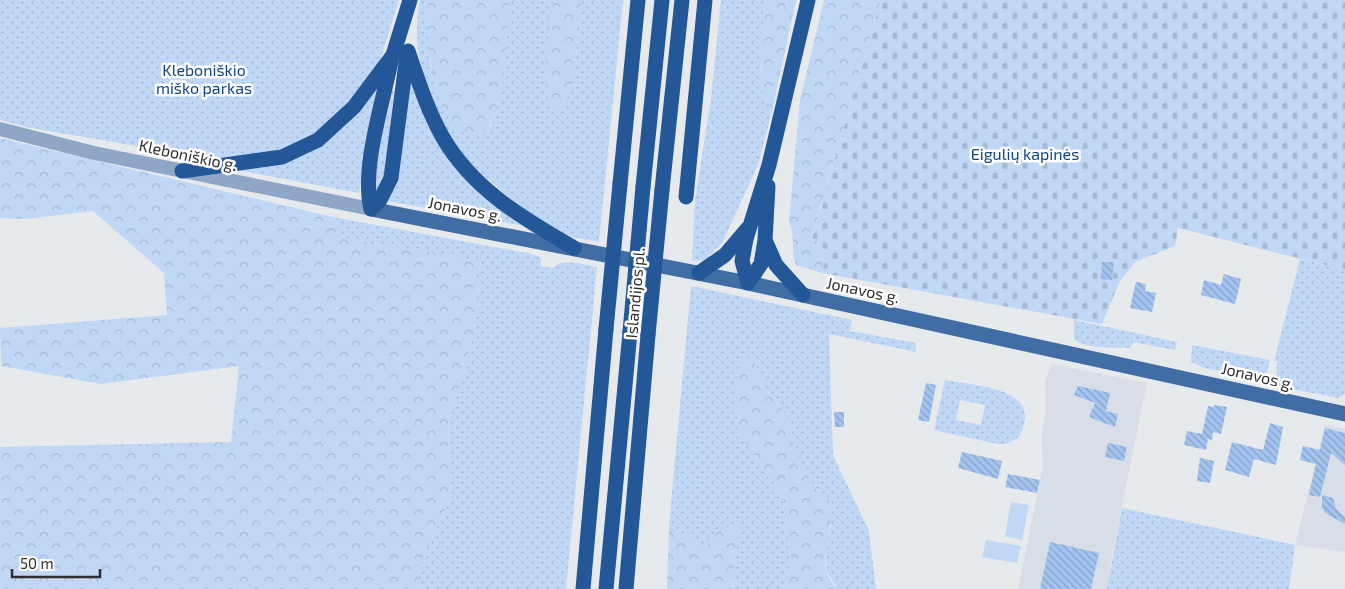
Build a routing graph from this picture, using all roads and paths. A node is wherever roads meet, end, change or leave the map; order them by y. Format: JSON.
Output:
{"nodes":[{"id":1,"x":638,"y":0,"type":"edge"},
{"id":2,"x":662,"y":0,"type":"edge"},
{"id":3,"x":682,"y":0,"type":"edge"},
{"id":4,"x":705,"y":0,"type":"edge"},
{"id":5,"x":808,"y":0,"type":"edge"},
{"id":6,"x":409,"y":4,"type":"edge"},
{"id":7,"x":400,"y":53,"type":"junction"},
{"id":8,"x":0,"y":129,"type":"edge"},
{"id":9,"x":769,"y":165,"type":"junction"},
{"id":10,"x":182,"y":171,"type":"junction"},
{"id":11,"x":686,"y":197,"type":"dead end"},
{"id":12,"x":371,"y":209,"type":"junction"},
{"id":13,"x":749,"y":226,"type":"junction"},
{"id":14,"x":765,"y":240,"type":"junction"},
{"id":15,"x":574,"y":248,"type":"junction"},
{"id":16,"x":698,"y":273,"type":"junction"},
{"id":17,"x":748,"y":283,"type":"junction"},
{"id":18,"x":802,"y":295,"type":"junction"},
{"id":19,"x":1345,"y":414,"type":"edge"},
{"id":20,"x":583,"y":589,"type":"edge"},
{"id":21,"x":606,"y":589,"type":"edge"},
{"id":22,"x":626,"y":589,"type":"edge"}],
"edges":[{"from":1,"to":20,"type":"highway","bridge":true},
{"from":2,"to":21,"type":"highway","name":"Islandijos pl.","bridge":true},
{"from":3,"to":22,"type":"highway","name":"Islandijos pl.","bridge":true},
{"from":4,"to":11,"type":"highway"},
{"from":5,"to":9,"type":"highway"},
{"from":6,"to":7,"type":"highway"},
{"from":7,"to":10,"type":"highway"},
{"from":7,"to":12,"type":"highway"},
{"from":7,"to":12,"type":"highway"},
{"from":7,"to":15,"type":"highway"},
{"from":8,"to":10,"type":"street","name":"Kleboniškio g."},
{"from":9,"to":13,"type":"highway"},
{"from":9,"to":14,"type":"highway"},
{"from":10,"to":12,"type":"street","name":"Kleboniškio g."},
{"from":12,"to":15,"type":"main road","name":"Jonavos g."},
{"from":13,"to":16,"type":"highway"},
{"from":13,"to":17,"type":"highway"},
{"from":14,"to":17,"type":"highway"},
{"from":14,"to":18,"type":"highway"},
{"from":15,"to":16,"type":"main road","name":"Jonavos g."},
{"from":16,"to":17,"type":"main road","name":"Jonavos g."},
{"from":17,"to":18,"type":"main road","name":"Jonavos g."},
{"from":18,"to":19,"type":"main road","name":"Jonavos g."}]}
